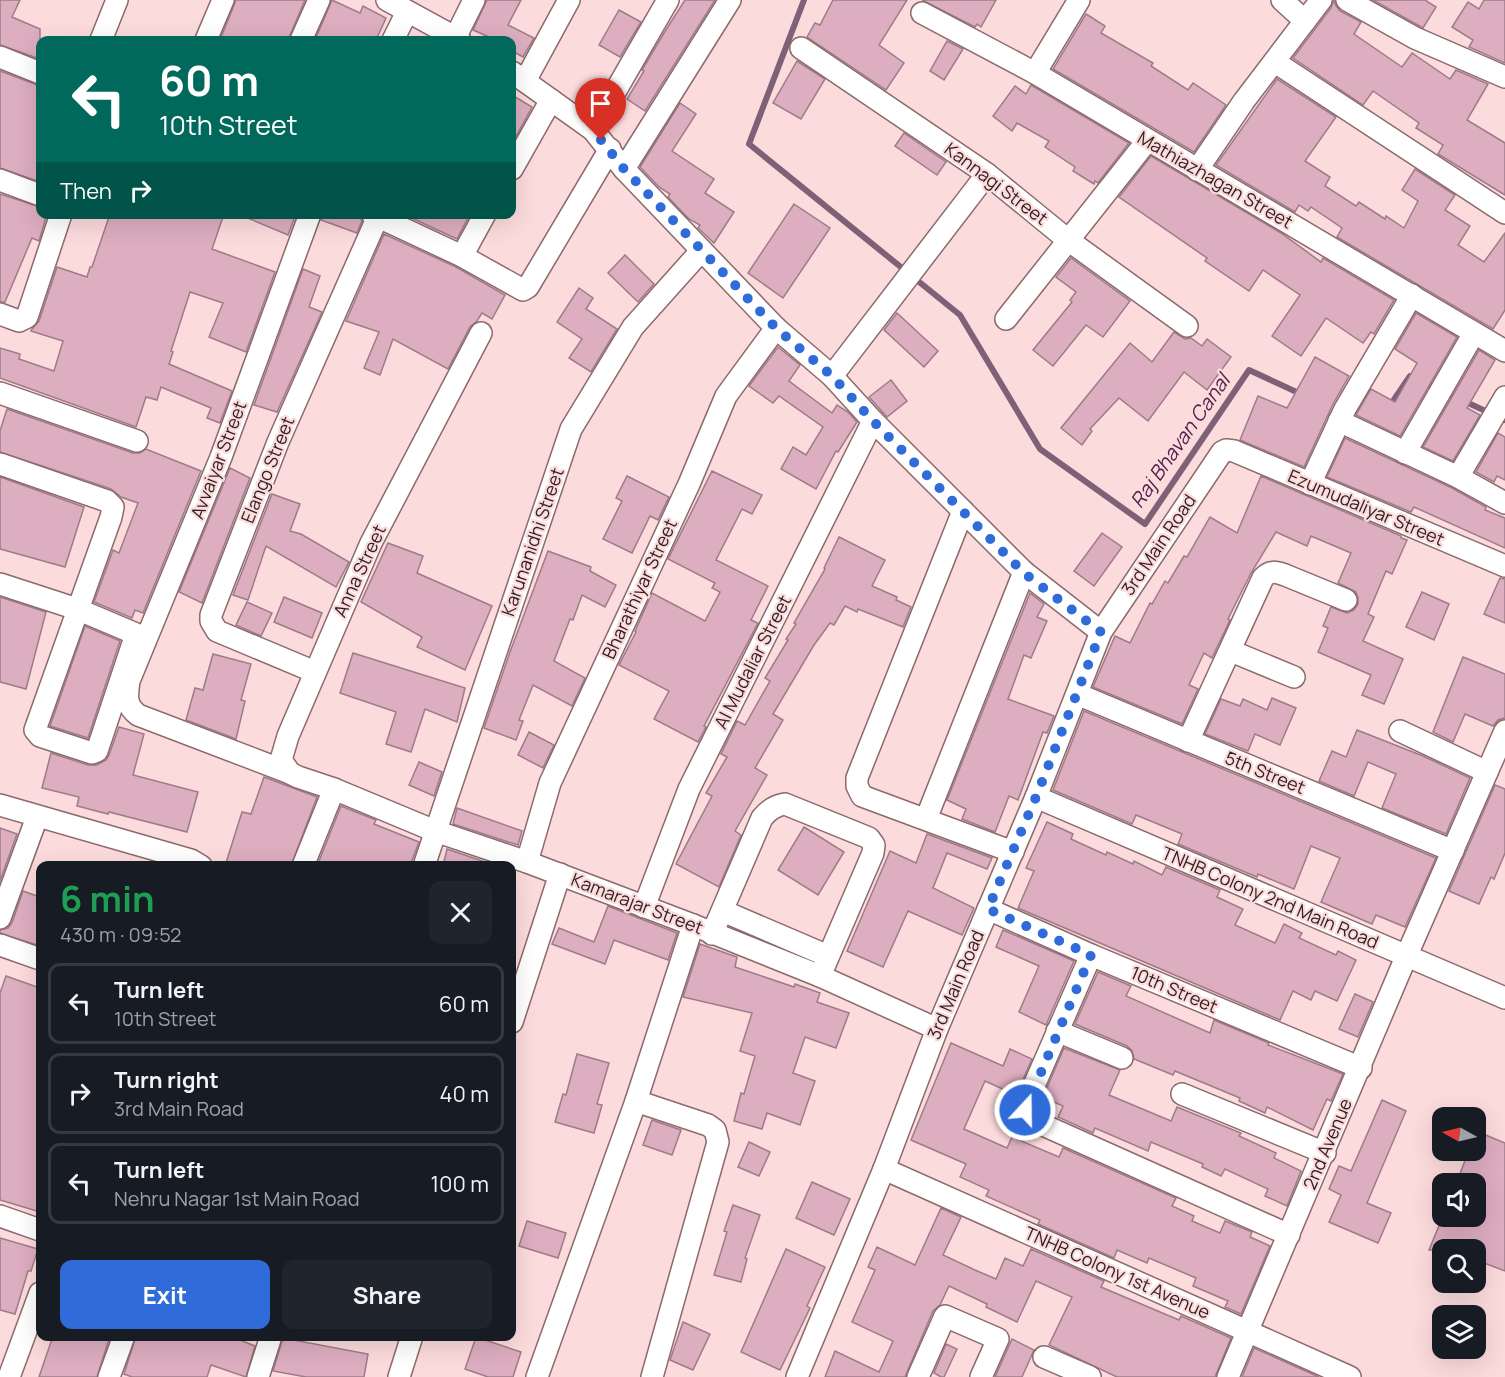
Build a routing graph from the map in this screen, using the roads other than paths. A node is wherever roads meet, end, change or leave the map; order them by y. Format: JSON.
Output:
{"nodes":[{"id":1,"x":117,"y":0,"type":"edge"},
{"id":2,"x":223,"y":0,"type":"edge"},
{"id":3,"x":319,"y":0,"type":"edge"},
{"id":4,"x":387,"y":0,"type":"edge"},
{"id":5,"x":474,"y":0,"type":"edge"},
{"id":6,"x":570,"y":0,"type":"edge"},
{"id":7,"x":668,"y":0,"type":"edge"},
{"id":8,"x":730,"y":0,"type":"edge"},
{"id":9,"x":1079,"y":0,"type":"edge"},
{"id":10,"x":1282,"y":0,"type":"edge"},
{"id":11,"x":1321,"y":0,"type":"edge"},
{"id":12,"x":1347,"y":0,"type":"edge"},
{"id":13,"x":407,"y":12,"type":"junction"},
{"id":14,"x":922,"y":13,"type":"dead end"},
{"id":15,"x":1305,"y":21,"type":"junction"},
{"id":16,"x":103,"y":36,"type":"edge"},
{"id":17,"x":208,"y":36,"type":"edge"},
{"id":18,"x":303,"y":36,"type":"edge"},
{"id":19,"x":395,"y":36,"type":"edge"},
{"id":20,"x":451,"y":36,"type":"edge"},
{"id":21,"x":458,"y":36,"type":"edge"},
{"id":22,"x":801,"y":48,"type":"dead end"},
{"id":23,"x":0,"y":57,"type":"edge"},
{"id":24,"x":1275,"y":62,"type":"junction"},
{"id":25,"x":36,"y":71,"type":"edge"},
{"id":26,"x":1035,"y":73,"type":"junction"},
{"id":27,"x":518,"y":77,"type":"edge"},
{"id":28,"x":1505,"y":77,"type":"edge"},
{"id":29,"x":552,"y":100,"type":"junction"},
{"id":30,"x":593,"y":130,"type":"junction"},
{"id":31,"x":1147,"y":141,"type":"junction"},
{"id":32,"x":610,"y":149,"type":"junction"},
{"id":33,"x":516,"y":163,"type":"edge"},
{"id":34,"x":624,"y":169,"type":"junction"},
{"id":35,"x":1197,"y":170,"type":"junction"},
{"id":36,"x":987,"y":174,"type":"junction"},
{"id":37,"x":0,"y":180,"type":"edge"},
{"id":38,"x":36,"y":194,"type":"edge"},
{"id":39,"x":1505,"y":213,"type":"edge"},
{"id":40,"x":60,"y":219,"type":"edge"},
{"id":41,"x":308,"y":219,"type":"edge"},
{"id":42,"x":374,"y":219,"type":"edge"},
{"id":43,"x":384,"y":219,"type":"edge"},
{"id":44,"x":482,"y":219,"type":"edge"},
{"id":45,"x":1068,"y":240,"type":"junction"},
{"id":46,"x":701,"y":250,"type":"junction"},
{"id":47,"x":462,"y":256,"type":"junction"},
{"id":48,"x":1412,"y":295,"type":"junction"},
{"id":49,"x":0,"y":314,"type":"edge"},
{"id":50,"x":1005,"y":319,"type":"dead end"},
{"id":51,"x":1187,"y":326,"type":"dead end"},
{"id":52,"x":776,"y":328,"type":"junction"},
{"id":53,"x":481,"y":333,"type":"dead end"},
{"id":54,"x":1474,"y":333,"type":"junction"},
{"id":55,"x":1505,"y":351,"type":"edge"},
{"id":56,"x":832,"y":376,"type":"junction"},
{"id":57,"x":0,"y":393,"type":"edge"},
{"id":58,"x":1505,"y":397,"type":"edge"},
{"id":59,"x":873,"y":421,"type":"junction"},
{"id":60,"x":1339,"y":421,"type":"junction"},
{"id":61,"x":137,"y":441,"type":"dead end"},
{"id":62,"x":1226,"y":450,"type":"joint"},
{"id":63,"x":1405,"y":453,"type":"junction"},
{"id":64,"x":0,"y":464,"type":"edge"},
{"id":65,"x":1458,"y":477,"type":"junction"},
{"id":66,"x":1310,"y":484,"type":"junction"},
{"id":67,"x":1505,"y":503,"type":"edge"},
{"id":68,"x":963,"y":511,"type":"junction"},
{"id":69,"x":1505,"y":566,"type":"edge"},
{"id":70,"x":1024,"y":573,"type":"junction"},
{"id":71,"x":0,"y":584,"type":"edge"},
{"id":72,"x":1346,"y":600,"type":"dead end"},
{"id":73,"x":77,"y":609,"type":"junction"},
{"id":74,"x":1101,"y":632,"type":"junction"},
{"id":75,"x":1231,"y":651,"type":"junction"},
{"id":76,"x":315,"y":672,"type":"junction"},
{"id":77,"x":1294,"y":676,"type":"dead end"},
{"id":78,"x":1077,"y":694,"type":"junction"},
{"id":79,"x":1400,"y":731,"type":"dead end"},
{"id":80,"x":1505,"y":731,"type":"edge"},
{"id":81,"x":1188,"y":741,"type":"junction"},
{"id":82,"x":1487,"y":771,"type":"junction"},
{"id":83,"x":290,"y":773,"type":"junction"},
{"id":84,"x":334,"y":789,"type":"junction"},
{"id":85,"x":1036,"y":797,"type":"junction"},
{"id":86,"x":0,"y":805,"type":"edge"},
{"id":87,"x":37,"y":817,"type":"junction"},
{"id":88,"x":927,"y":819,"type":"junction"},
{"id":89,"x":435,"y":831,"type":"junction"},
{"id":90,"x":1453,"y":851,"type":"junction"},
{"id":91,"x":1013,"y":852,"type":"junction"},
{"id":92,"x":193,"y":861,"type":"edge"},
{"id":93,"x":305,"y":861,"type":"edge"},
{"id":94,"x":426,"y":861,"type":"edge"},
{"id":95,"x":527,"y":862,"type":"junction"},
{"id":96,"x":560,"y":874,"type":"junction"},
{"id":97,"x":644,"y":907,"type":"junction"},
{"id":98,"x":988,"y":909,"type":"junction"},
{"id":99,"x":723,"y":911,"type":"junction"},
{"id":100,"x":0,"y":918,"type":"edge"},
{"id":101,"x":703,"y":930,"type":"junction"},
{"id":102,"x":0,"y":945,"type":"edge"},
{"id":103,"x":1091,"y":955,"type":"junction"},
{"id":104,"x":828,"y":956,"type":"junction"},
{"id":105,"x":1406,"y":957,"type":"junction"},
{"id":106,"x":36,"y":958,"type":"edge"},
{"id":107,"x":820,"y":976,"type":"junction"},
{"id":108,"x":1505,"y":998,"type":"edge"},
{"id":109,"x":516,"y":1010,"type":"edge"},
{"id":110,"x":937,"y":1029,"type":"junction"},
{"id":111,"x":1058,"y":1031,"type":"junction"},
{"id":112,"x":1122,"y":1058,"type":"dead end"},
{"id":113,"x":1360,"y":1068,"type":"junction"},
{"id":114,"x":1182,"y":1094,"type":"dead end"},
{"id":115,"x":636,"y":1101,"type":"junction"},
{"id":116,"x":1325,"y":1153,"type":"junction"},
{"id":117,"x":884,"y":1169,"type":"junction"},
{"id":118,"x":0,"y":1216,"type":"edge"},
{"id":119,"x":36,"y":1229,"type":"edge"},
{"id":120,"x":1289,"y":1235,"type":"junction"},
{"id":121,"x":36,"y":1304,"type":"edge"},
{"id":122,"x":1249,"y":1331,"type":"junction"},
{"id":123,"x":122,"y":1341,"type":"edge"},
{"id":124,"x":269,"y":1341,"type":"edge"},
{"id":125,"x":410,"y":1341,"type":"edge"},
{"id":126,"x":1044,"y":1357,"type":"dead end"},
{"id":127,"x":9,"y":1377,"type":"edge"},
{"id":128,"x":109,"y":1377,"type":"edge"},
{"id":129,"x":258,"y":1377,"type":"edge"},
{"id":130,"x":399,"y":1377,"type":"edge"},
{"id":131,"x":537,"y":1377,"type":"edge"},
{"id":132,"x":652,"y":1377,"type":"edge"},
{"id":133,"x":796,"y":1377,"type":"edge"},
{"id":134,"x":918,"y":1377,"type":"edge"},
{"id":135,"x":981,"y":1377,"type":"edge"},
{"id":136,"x":1090,"y":1377,"type":"edge"},
{"id":137,"x":1228,"y":1377,"type":"edge"},
{"id":138,"x":1350,"y":1377,"type":"edge"}],
"edges":[{"from":1,"to":16,"type":"street"},
{"from":2,"to":17,"type":"street"},
{"from":3,"to":18,"type":"street"},
{"from":4,"to":13,"type":"street"},
{"from":5,"to":21,"type":"street"},
{"from":6,"to":27,"type":"street"},
{"from":7,"to":30,"type":"street"},
{"from":8,"to":34,"type":"street"},
{"from":9,"to":26,"type":"street"},
{"from":10,"to":15,"type":"street"},
{"from":11,"to":15,"type":"street"},
{"from":12,"to":28,"type":"street"},
{"from":13,"to":19,"type":"street"},
{"from":13,"to":20,"type":"street"},
{"from":14,"to":26,"type":"street","name":"Mathiazhagan Street"},
{"from":15,"to":24,"type":"street"},
{"from":22,"to":36,"type":"street","name":"Kannagi Street"},
{"from":23,"to":25,"type":"street"},
{"from":24,"to":35,"type":"street"},
{"from":24,"to":39,"type":"street"},
{"from":26,"to":31,"type":"street","name":"Mathiazhagan Street"},
{"from":27,"to":29,"type":"street"},
{"from":29,"to":30,"type":"street"},
{"from":29,"to":33,"type":"street"},
{"from":30,"to":32,"type":"street"},
{"from":31,"to":35,"type":"street","name":"Mathiazhagan Street"},
{"from":31,"to":45,"type":"street"},
{"from":32,"to":34,"type":"street"},
{"from":32,"to":47,"type":"street"},
{"from":34,"to":46,"type":"street"},
{"from":35,"to":48,"type":"street","name":"Mathiazhagan Street"},
{"from":36,"to":45,"type":"street","name":"Kannagi Street"},
{"from":36,"to":56,"type":"street"},
{"from":37,"to":38,"type":"street"},
{"from":40,"to":49,"type":"street"},
{"from":41,"to":83,"type":"street","name":"Avvaiyar Street"},
{"from":42,"to":76,"type":"street","name":"Elango Street"},
{"from":43,"to":47,"type":"street"},
{"from":44,"to":47,"type":"street"},
{"from":45,"to":50,"type":"street"},
{"from":45,"to":51,"type":"street","name":"Kannagi Street"},
{"from":46,"to":52,"type":"street"},
{"from":46,"to":89,"type":"street","name":"Karunanidhi Street"},
{"from":48,"to":54,"type":"street","name":"Mathiazhagan Street"},
{"from":48,"to":60,"type":"street"},
{"from":52,"to":56,"type":"street"},
{"from":52,"to":95,"type":"street","name":"Bharathiyar Street"},
{"from":53,"to":76,"type":"street","name":"Anna Street"},
{"from":54,"to":55,"type":"street","name":"Mathiazhagan Street"},
{"from":54,"to":63,"type":"street"},
{"from":56,"to":59,"type":"street"},
{"from":57,"to":61,"type":"street"},
{"from":58,"to":65,"type":"street"},
{"from":59,"to":68,"type":"street"},
{"from":59,"to":97,"type":"street","name":"Al Mudaliar Street"},
{"from":60,"to":63,"type":"street"},
{"from":60,"to":66,"type":"street"},
{"from":62,"to":66,"type":"street","name":"Ezumudaliyar Street"},
{"from":62,"to":74,"type":"street","name":"3rd Main Road"},
{"from":63,"to":65,"type":"street"},
{"from":64,"to":73,"type":"street"},
{"from":65,"to":67,"type":"street"},
{"from":66,"to":69,"type":"street","name":"Ezumudaliyar Street"},
{"from":68,"to":70,"type":"street"},
{"from":68,"to":88,"type":"street"},
{"from":70,"to":74,"type":"street"},
{"from":70,"to":88,"type":"street"},
{"from":71,"to":73,"type":"street"},
{"from":72,"to":75,"type":"street"},
{"from":73,"to":73,"type":"street"},
{"from":74,"to":78,"type":"street","name":"3rd Main Road"},
{"from":75,"to":77,"type":"street"},
{"from":75,"to":81,"type":"street"},
{"from":76,"to":83,"type":"street","name":"Anna Street"},
{"from":78,"to":81,"type":"street","name":"5th Street"},
{"from":78,"to":85,"type":"street","name":"3rd Main Road"},
{"from":79,"to":82,"type":"street"},
{"from":80,"to":82,"type":"street","name":"2nd Avenue"},
{"from":81,"to":90,"type":"street","name":"5th Street"},
{"from":82,"to":90,"type":"street","name":"2nd Avenue"},
{"from":83,"to":84,"type":"street"},
{"from":84,"to":89,"type":"street","name":"Kamarajar Street"},
{"from":84,"to":93,"type":"street"},
{"from":85,"to":91,"type":"street","name":"3rd Main Road"},
{"from":85,"to":105,"type":"street","name":"TNHB Colony 2nd Main Road"},
{"from":86,"to":87,"type":"street"},
{"from":87,"to":92,"type":"street"},
{"from":87,"to":100,"type":"street"},
{"from":88,"to":91,"type":"street"},
{"from":89,"to":94,"type":"street","name":"Karunanidhi Street"},
{"from":89,"to":95,"type":"street","name":"Kamarajar Street"},
{"from":90,"to":105,"type":"street","name":"2nd Avenue"},
{"from":91,"to":98,"type":"street","name":"3rd Main Road"},
{"from":95,"to":96,"type":"street","name":"Kamarajar Street"},
{"from":96,"to":97,"type":"street","name":"Kamarajar Street"},
{"from":96,"to":109,"type":"street"},
{"from":97,"to":101,"type":"street","name":"Kamarajar Street"},
{"from":98,"to":103,"type":"street","name":"10th Street"},
{"from":98,"to":110,"type":"street","name":"3rd Main Road"},
{"from":99,"to":101,"type":"street"},
{"from":99,"to":104,"type":"street"},
{"from":99,"to":104,"type":"street"},
{"from":101,"to":107,"type":"street","name":"Kamarajar Street"},
{"from":101,"to":115,"type":"street"},
{"from":102,"to":106,"type":"street"},
{"from":103,"to":111,"type":"street"},
{"from":103,"to":113,"type":"street","name":"10th Street"},
{"from":104,"to":107,"type":"street"},
{"from":105,"to":108,"type":"street","name":"TNHB Colony 2nd Main Road"},
{"from":105,"to":113,"type":"street","name":"2nd Avenue"},
{"from":107,"to":110,"type":"street","name":"Kamarajar Street"},
{"from":110,"to":117,"type":"street","name":"3rd Main Road"},
{"from":111,"to":112,"type":"street"},
{"from":111,"to":120,"type":"street"},
{"from":113,"to":116,"type":"street","name":"2nd Avenue"},
{"from":114,"to":116,"type":"street"},
{"from":115,"to":131,"type":"street"},
{"from":115,"to":132,"type":"street"},
{"from":116,"to":120,"type":"street","name":"2nd Avenue"},
{"from":117,"to":122,"type":"street","name":"TNHB Colony 1st Avenue"},
{"from":117,"to":133,"type":"street","name":"3rd Main Road"},
{"from":118,"to":119,"type":"street"},
{"from":120,"to":122,"type":"street","name":"2nd Avenue"},
{"from":121,"to":127,"type":"street"},
{"from":122,"to":137,"type":"street","name":"2nd Avenue"},
{"from":122,"to":138,"type":"street","name":"TNHB Colony 1st Avenue"},
{"from":123,"to":128,"type":"street"},
{"from":124,"to":129,"type":"street"},
{"from":125,"to":130,"type":"street"},
{"from":126,"to":136,"type":"street"},
{"from":134,"to":135,"type":"street"}]}
